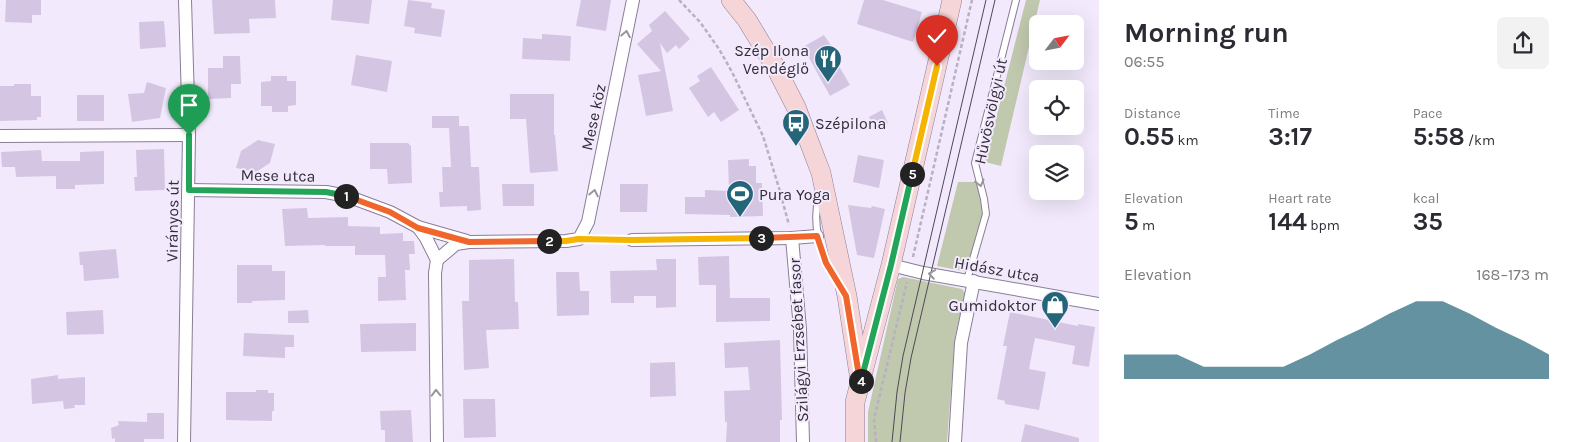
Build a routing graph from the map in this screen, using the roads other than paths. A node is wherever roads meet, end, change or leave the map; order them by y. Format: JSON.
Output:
{"nodes":[{"id":1,"x":185,"y":0,"type":"edge"},
{"id":2,"x":633,"y":0,"type":"edge"},
{"id":3,"x":732,"y":0,"type":"edge"},
{"id":4,"x":952,"y":0,"type":"edge"},
{"id":5,"x":1016,"y":0,"type":"edge"},
{"id":6,"x":189,"y":135,"type":"junction"},
{"id":7,"x":0,"y":136,"type":"edge"},
{"id":8,"x":822,"y":181,"type":"junction"},
{"id":9,"x":189,"y":190,"type":"junction"},
{"id":10,"x":418,"y":228,"type":"junction"},
{"id":11,"x":817,"y":236,"type":"junction"},
{"id":12,"x":792,"y":238,"type":"junction"},
{"id":13,"x":578,"y":239,"type":"joint"},
{"id":14,"x":632,"y":240,"type":"road end"},
{"id":15,"x":469,"y":242,"type":"junction"},
{"id":16,"x":437,"y":260,"type":"junction"},
{"id":17,"x":891,"y":265,"type":"junction"},
{"id":18,"x":971,"y":280,"type":"junction"},
{"id":19,"x":846,"y":296,"type":"junction"},
{"id":20,"x":1099,"y":304,"type":"edge"},
{"id":21,"x":860,"y":382,"type":"junction"},
{"id":22,"x":184,"y":442,"type":"edge"},
{"id":23,"x":437,"y":442,"type":"edge"},
{"id":24,"x":803,"y":442,"type":"edge"},
{"id":25,"x":855,"y":442,"type":"edge"},
{"id":26,"x":955,"y":442,"type":"edge"}],
"edges":[{"from":1,"to":6,"type":"street","name":"Virányos út"},
{"from":13,"to":2,"type":"street","name":"Mese köz","one_way":true},
{"from":3,"to":8,"type":"main road"},
{"from":4,"to":17,"type":"main road"},
{"from":5,"to":18,"type":"lane","name":"Hűvösvölgyi út","one_way":true},
{"from":6,"to":7,"type":"street"},
{"from":6,"to":9,"type":"street","name":"Virányos út"},
{"from":8,"to":11,"type":"lane"},
{"from":8,"to":19,"type":"main road"},
{"from":9,"to":10,"type":"street","name":"Mese utca"},
{"from":9,"to":22,"type":"street","name":"Virányos út"},
{"from":10,"to":15,"type":"street","name":"Mese utca"},
{"from":10,"to":16,"type":"street","name":"Mese utca"},
{"from":11,"to":12,"type":"street"},
{"from":11,"to":19,"type":"lane"},
{"from":12,"to":14,"type":"street"},
{"from":12,"to":24,"type":"street","name":"Szilágyi Erzsébet fasor"},
{"from":13,"to":15,"type":"street","name":"Mese utca"},
{"from":15,"to":16,"type":"street","name":"Mese utca"},
{"from":23,"to":16,"type":"street","one_way":true},
{"from":18,"to":17,"type":"street","name":"Hidász utca","one_way":true},
{"from":17,"to":21,"type":"main road"},
{"from":18,"to":20,"type":"street","name":"Hidász utca"},
{"from":18,"to":26,"type":"street","name":"Hűvösvölgyi út"},
{"from":19,"to":21,"type":"main road"},
{"from":21,"to":25,"type":"main road"}]}
